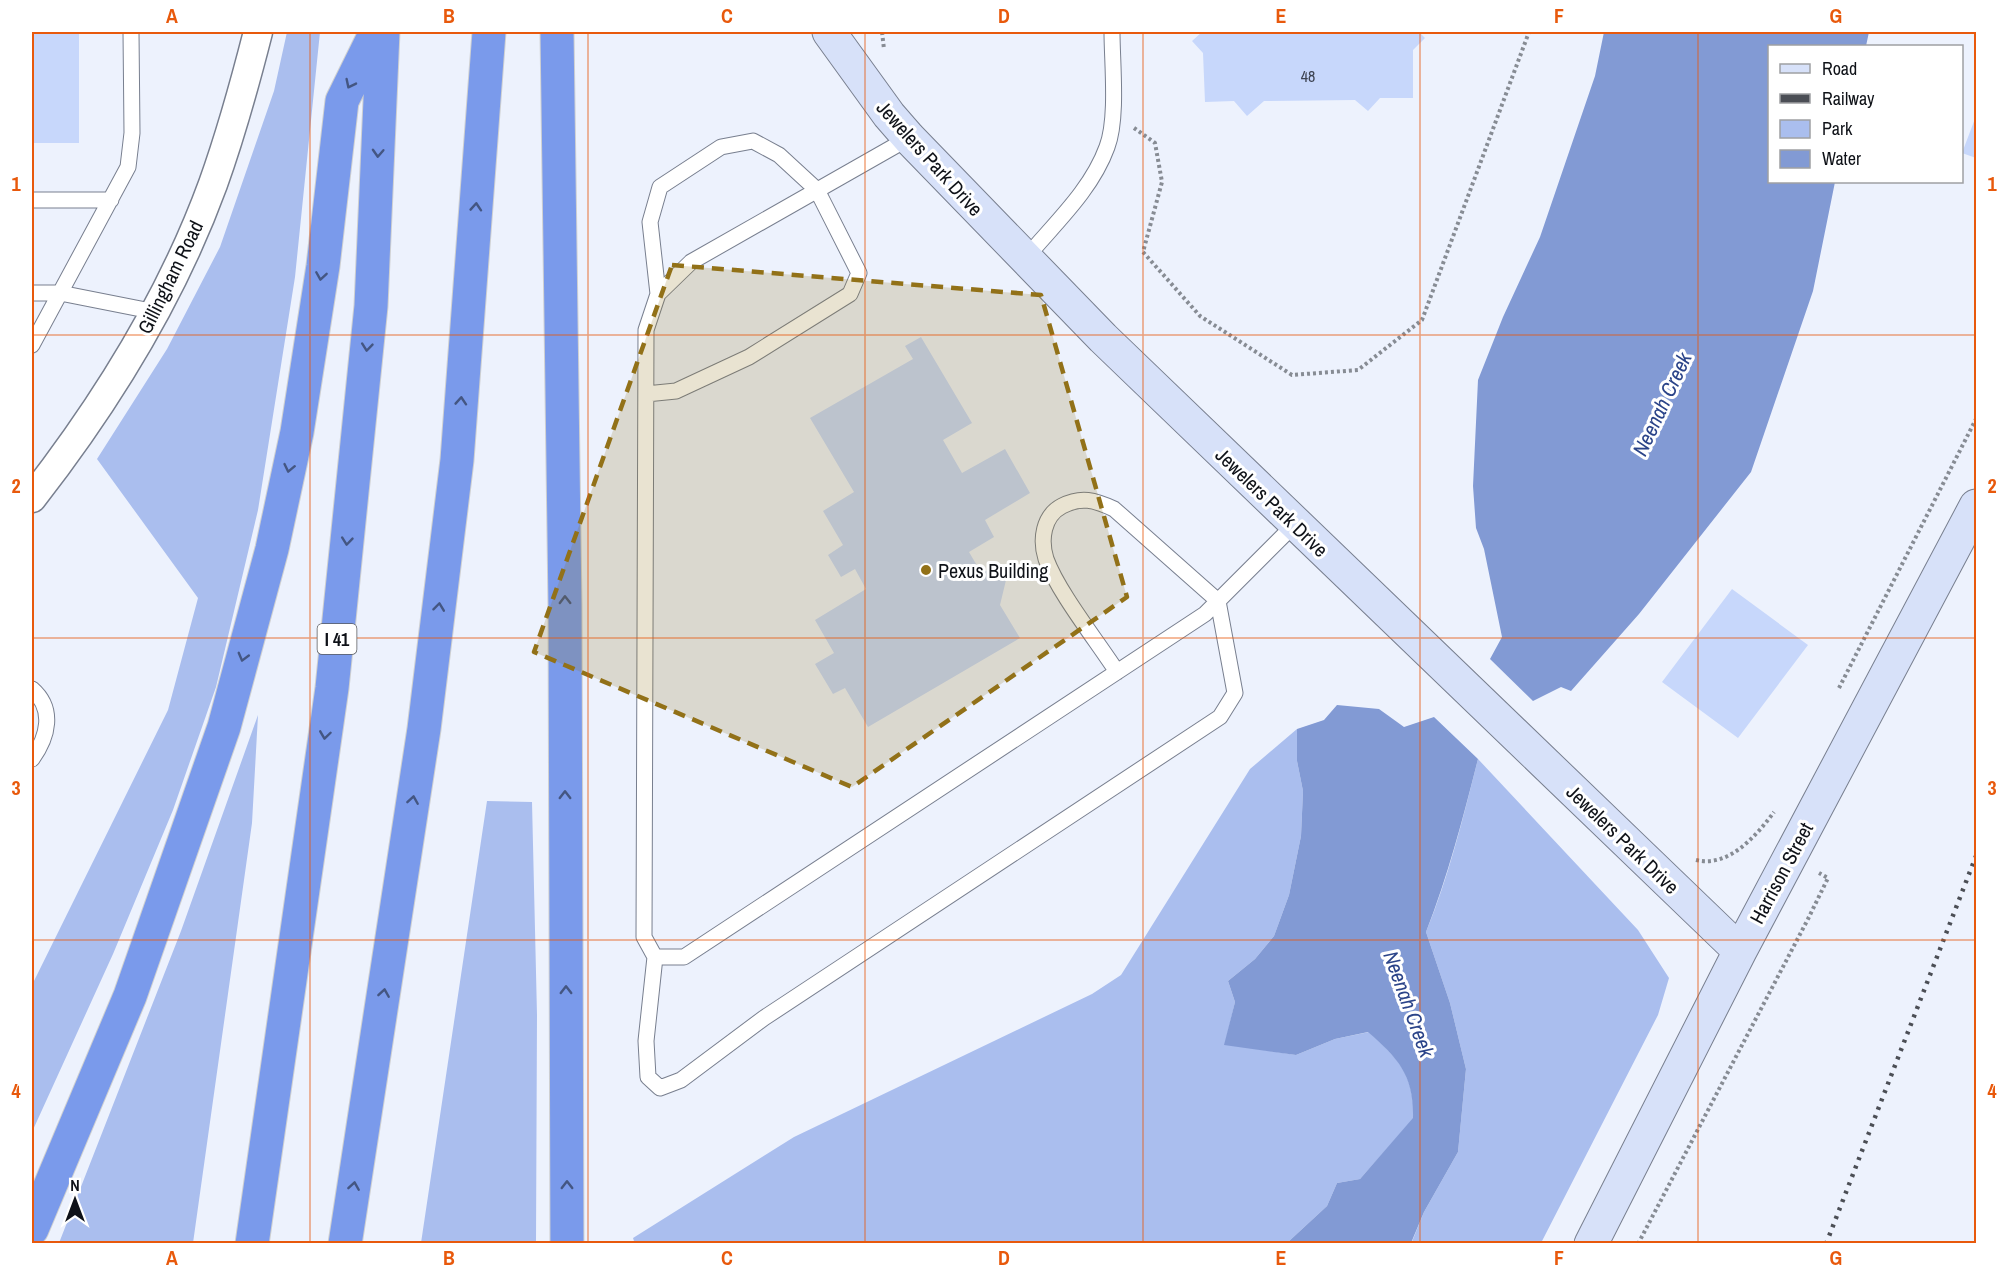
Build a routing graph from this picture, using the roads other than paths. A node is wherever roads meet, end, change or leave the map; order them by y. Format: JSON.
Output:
{"nodes":[{"id":1,"x":131,"y":32,"type":"edge"},
{"id":2,"x":258,"y":32,"type":"edge"},
{"id":3,"x":376,"y":32,"type":"edge"},
{"id":4,"x":383,"y":32,"type":"edge"},
{"id":5,"x":489,"y":32,"type":"edge"},
{"id":6,"x":557,"y":32,"type":"edge"},
{"id":7,"x":829,"y":32,"type":"edge"},
{"id":8,"x":1112,"y":32,"type":"edge"},
{"id":9,"x":909,"y":138,"type":"junction"},
{"id":10,"x":817,"y":190,"type":"junction"},
{"id":11,"x":32,"y":200,"type":"edge"},
{"id":12,"x":111,"y":200,"type":"junction"},
{"id":13,"x":1025,"y":259,"type":"junction"},
{"id":14,"x":32,"y":293,"type":"edge"},
{"id":15,"x":60,"y":293,"type":"junction"},
{"id":16,"x":658,"y":294,"type":"junction"},
{"id":17,"x":156,"y":312,"type":"junction"},
{"id":18,"x":32,"y":345,"type":"edge"},
{"id":19,"x":646,"y":394,"type":"junction"},
{"id":20,"x":32,"y":498,"type":"edge"},
{"id":21,"x":1977,"y":506,"type":"edge"},
{"id":22,"x":1295,"y":524,"type":"junction"},
{"id":23,"x":1218,"y":601,"type":"junction"},
{"id":24,"x":1117,"y":672,"type":"junction"},
{"id":25,"x":32,"y":689,"type":"edge"},
{"id":26,"x":32,"y":759,"type":"edge"},
{"id":27,"x":1740,"y":951,"type":"junction"},
{"id":28,"x":655,"y":957,"type":"junction"},
{"id":29,"x":32,"y":1229,"type":"edge"},
{"id":30,"x":252,"y":1244,"type":"edge"},
{"id":31,"x":345,"y":1244,"type":"edge"},
{"id":32,"x":567,"y":1244,"type":"edge"},
{"id":33,"x":1591,"y":1244,"type":"edge"}],
"edges":[{"from":1,"to":12,"type":"lane"},
{"from":2,"to":17,"type":"street","name":"Gillingham Road"},
{"from":3,"to":29,"type":"highway","one_way":true},
{"from":4,"to":30,"type":"highway","number":"I 41","one_way":true},
{"from":31,"to":5,"type":"highway","one_way":true},
{"from":32,"to":6,"type":"highway","one_way":true},
{"from":7,"to":9,"type":"street","name":"Jewelers Park Drive"},
{"from":8,"to":13,"type":"lane"},
{"from":9,"to":10,"type":"lane"},
{"from":9,"to":13,"type":"street","name":"Jewelers Park Drive"},
{"from":10,"to":16,"type":"lane"},
{"from":10,"to":16,"type":"lane"},
{"from":10,"to":19,"type":"lane"},
{"from":11,"to":12,"type":"lane"},
{"from":12,"to":15,"type":"lane"},
{"from":13,"to":22,"type":"street","name":"Jewelers Park Drive"},
{"from":14,"to":15,"type":"lane"},
{"from":15,"to":17,"type":"lane"},
{"from":15,"to":18,"type":"lane"},
{"from":16,"to":19,"type":"lane"},
{"from":17,"to":20,"type":"street","name":"Gillingham Road"},
{"from":19,"to":28,"type":"lane"},
{"from":21,"to":27,"type":"street","name":"Harrison Street"},
{"from":22,"to":23,"type":"lane"},
{"from":22,"to":27,"type":"street","name":"Jewelers Park Drive"},
{"from":23,"to":24,"type":"lane"},
{"from":23,"to":24,"type":"lane"},
{"from":23,"to":28,"type":"lane"},
{"from":24,"to":28,"type":"lane"},
{"from":25,"to":26,"type":"lane"},
{"from":27,"to":33,"type":"street","name":"Harrison Street"}]}
